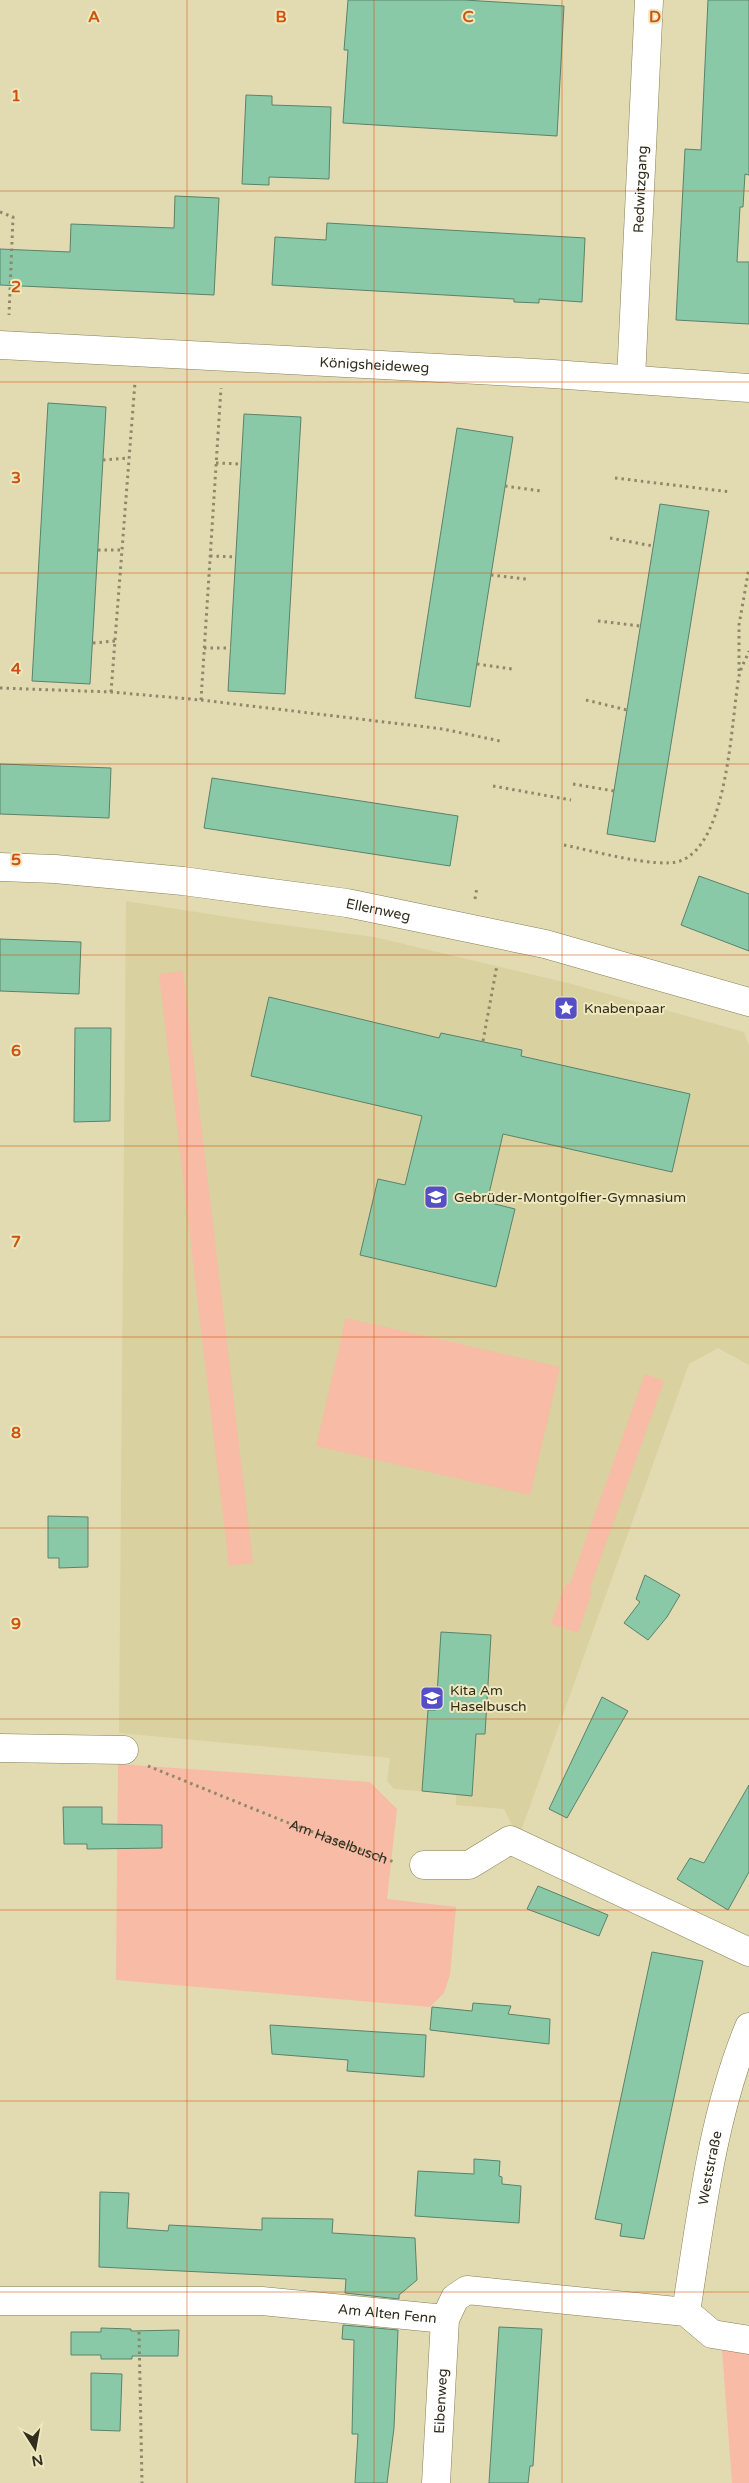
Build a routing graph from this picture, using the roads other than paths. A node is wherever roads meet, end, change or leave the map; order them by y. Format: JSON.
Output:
{"nodes":[{"id":1,"x":649,"y":0,"type":"edge"},
{"id":2,"x":4,"y":346,"type":"edge"},
{"id":3,"x":631,"y":380,"type":"junction"},
{"id":4,"x":749,"y":388,"type":"edge"},
{"id":5,"x":0,"y":867,"type":"edge"},
{"id":6,"x":749,"y":1002,"type":"edge"},
{"id":7,"x":0,"y":1748,"type":"edge"},
{"id":8,"x":124,"y":1750,"type":"road end"},
{"id":9,"x":424,"y":1865,"type":"road end"},
{"id":10,"x":749,"y":1952,"type":"edge"},
{"id":11,"x":749,"y":2027,"type":"edge"},
{"id":12,"x":0,"y":2301,"type":"edge"},
{"id":13,"x":686,"y":2312,"type":"junction"},
{"id":14,"x":445,"y":2319,"type":"junction"},
{"id":15,"x":749,"y":2340,"type":"edge"},
{"id":16,"x":436,"y":2483,"type":"edge"}],
"edges":[{"from":1,"to":3,"type":"street","name":"Redwitzgang"},
{"from":2,"to":3,"type":"street","name":"Königsheideweg"},
{"from":3,"to":4,"type":"street","name":"Königsheideweg"},
{"from":5,"to":6,"type":"street","name":"Ellernweg"},
{"from":7,"to":8,"type":"street"},
{"from":9,"to":10,"type":"street"},
{"from":11,"to":13,"type":"street","name":"Weststraße"},
{"from":12,"to":14,"type":"street","name":"Am Alten Fenn"},
{"from":13,"to":14,"type":"street","name":"Am Alten Fenn"},
{"from":13,"to":15,"type":"street"},
{"from":14,"to":16,"type":"street","name":"Eibenweg"}]}
